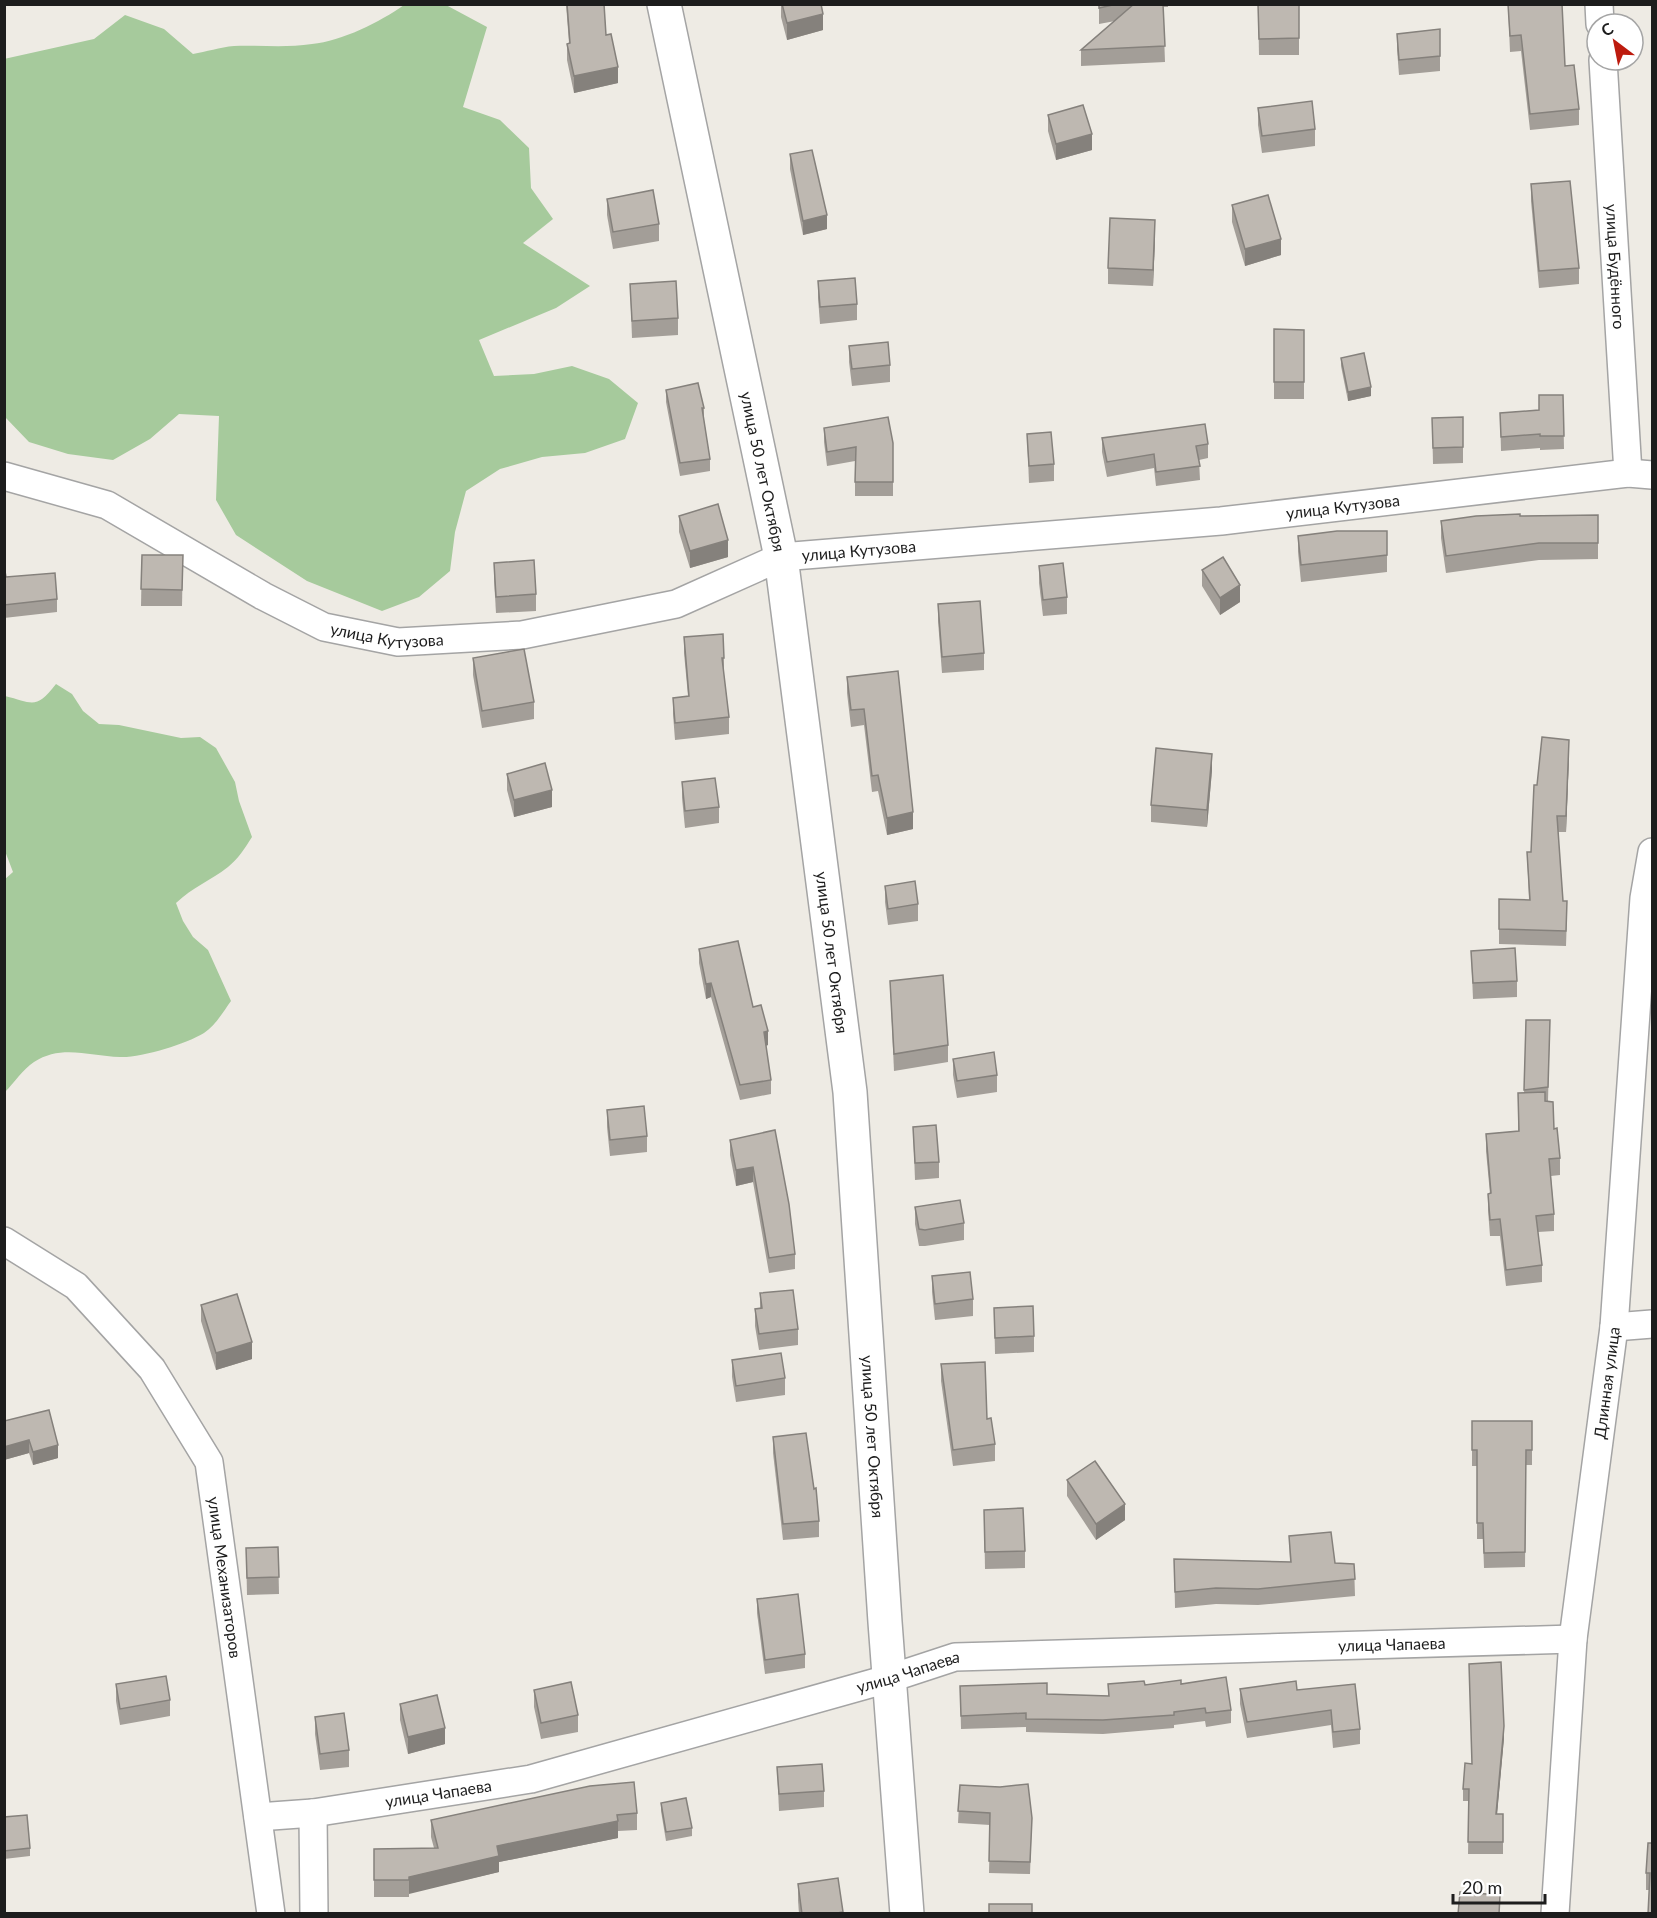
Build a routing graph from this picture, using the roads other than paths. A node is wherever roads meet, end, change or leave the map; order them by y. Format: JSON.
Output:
{"nodes":[{"id":1,"x":664,"y":4,"type":"edge"},
{"id":2,"x":1604,"y":72,"type":"edge"},
{"id":3,"x":1640,"y":474,"type":"edge"},
{"id":4,"x":4,"y":476,"type":"edge"},
{"id":5,"x":781,"y":557,"type":"junction"},
{"id":6,"x":1653,"y":852,"type":"edge"},
{"id":7,"x":4,"y":1241,"type":"edge"},
{"id":8,"x":1653,"y":1324,"type":"edge"},
{"id":9,"x":1614,"y":1327,"type":"junction"},
{"id":10,"x":1573,"y":1639,"type":"junction"},
{"id":11,"x":891,"y":1678,"type":"junction"},
{"id":12,"x":313,"y":1813,"type":"junction"},
{"id":13,"x":258,"y":1817,"type":"junction"},
{"id":14,"x":271,"y":1914,"type":"edge"},
{"id":15,"x":314,"y":1914,"type":"edge"},
{"id":16,"x":907,"y":1914,"type":"edge"},
{"id":17,"x":1555,"y":1914,"type":"edge"}],
"edges":[{"from":1,"to":5,"type":"street","name":"улица 50 лет Октября"},
{"from":2,"to":3,"type":"street","name":"улица Будённого"},
{"from":3,"to":5,"type":"street","name":"улица Кутузова"},
{"from":4,"to":5,"type":"street","name":"улица Кутузова"},
{"from":5,"to":11,"type":"street","name":"улица 50 лет Октября"},
{"from":6,"to":9,"type":"street","name":"Длинная улица"},
{"from":7,"to":13,"type":"street","name":"улица Механизаторов"},
{"from":8,"to":9,"type":"street"},
{"from":9,"to":10,"type":"street","name":"Длинная улица"},
{"from":10,"to":11,"type":"street","name":"улица Чапаева"},
{"from":10,"to":17,"type":"street","name":"Длинная улица"},
{"from":11,"to":12,"type":"street","name":"улица Чапаева"},
{"from":11,"to":16,"type":"street","name":"улица 50 лет Октября"},
{"from":12,"to":13,"type":"street","name":"улица Чапаева"},
{"from":12,"to":15,"type":"street"},
{"from":13,"to":14,"type":"street","name":"улица Механизаторов"}]}
